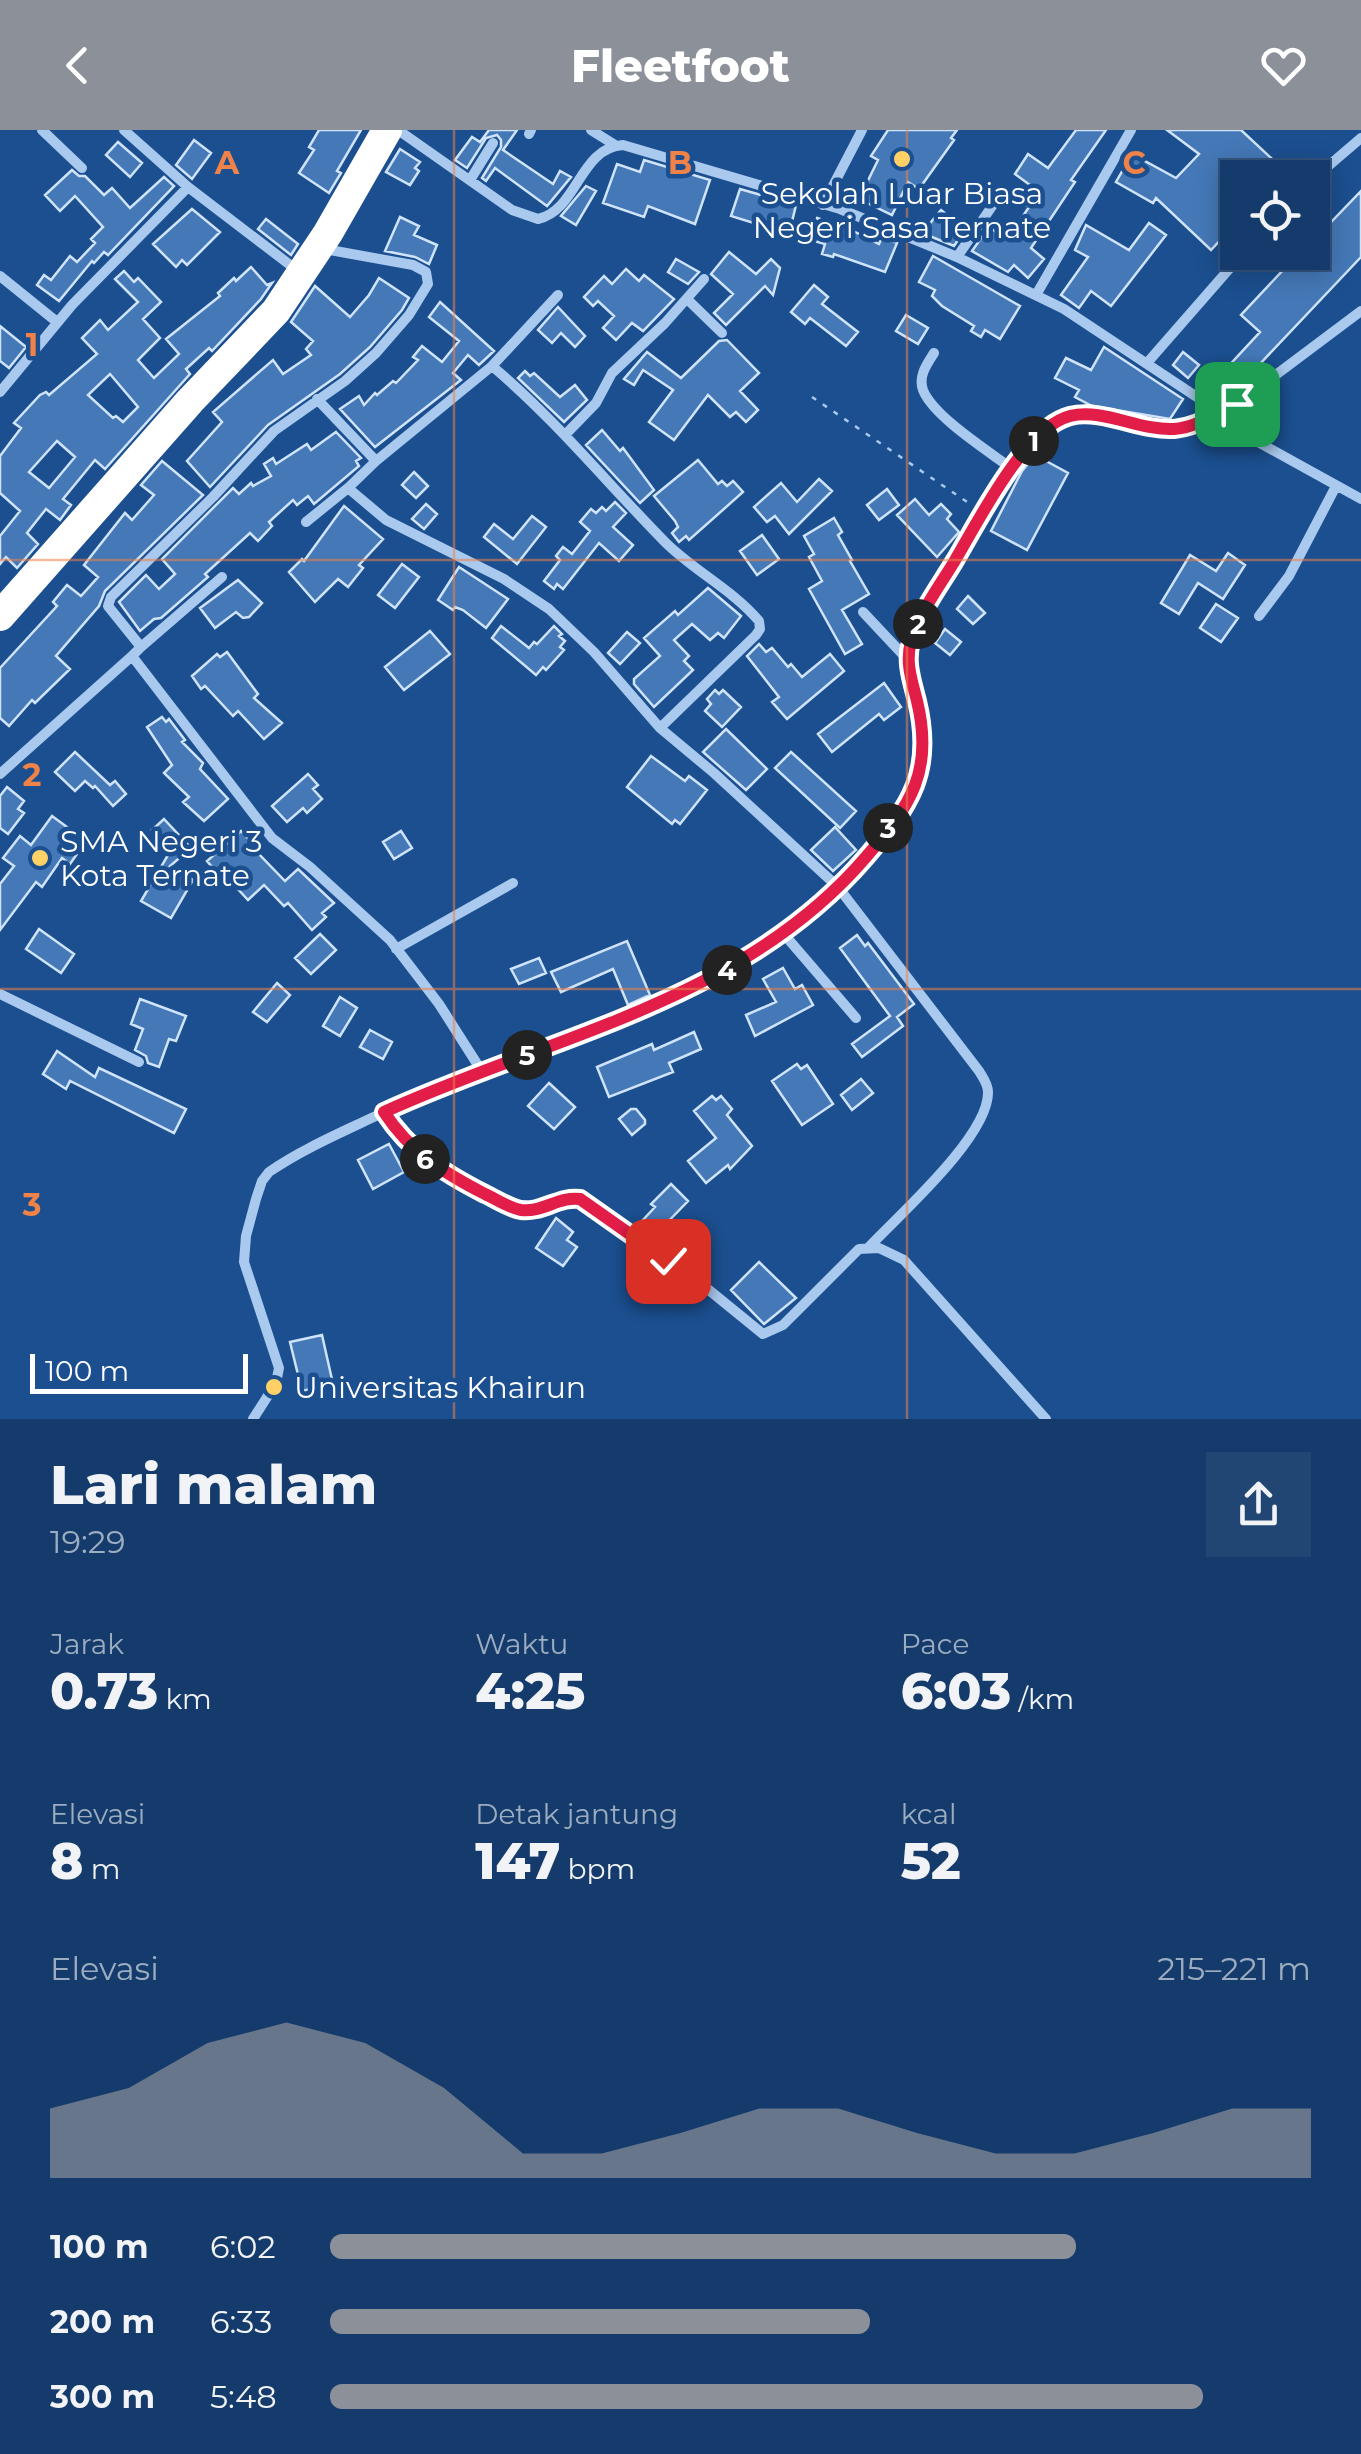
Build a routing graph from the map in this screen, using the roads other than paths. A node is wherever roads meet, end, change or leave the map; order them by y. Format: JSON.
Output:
{"nodes":[{"id":1,"x":42,"y":130,"type":"edge"},
{"id":2,"x":124,"y":130,"type":"edge"},
{"id":3,"x":387,"y":130,"type":"edge"},
{"id":4,"x":398,"y":130,"type":"edge"},
{"id":5,"x":591,"y":130,"type":"edge"},
{"id":6,"x":862,"y":130,"type":"edge"},
{"id":7,"x":1132,"y":130,"type":"edge"},
{"id":8,"x":1361,"y":138,"type":"edge"},
{"id":9,"x":611,"y":139,"type":"edge"},
{"id":10,"x":493,"y":142,"type":"dead end"},
{"id":11,"x":1330,"y":165,"type":"edge"},
{"id":12,"x":82,"y":168,"type":"dead end"},
{"id":13,"x":470,"y":180,"type":"junction"},
{"id":14,"x":188,"y":188,"type":"junction"},
{"id":15,"x":996,"y":198,"type":"dead end"},
{"id":16,"x":823,"y":204,"type":"junction"},
{"id":17,"x":323,"y":240,"type":"junction"},
{"id":18,"x":957,"y":257,"type":"junction"},
{"id":19,"x":1228,"y":270,"type":"edge"},
{"id":20,"x":0,"y":276,"type":"edge"},
{"id":21,"x":704,"y":279,"type":"dead end"},
{"id":22,"x":558,"y":294,"type":"dead end"},
{"id":23,"x":1036,"y":295,"type":"junction"},
{"id":24,"x":686,"y":299,"type":"junction"},
{"id":25,"x":1361,"y":310,"type":"edge"},
{"id":26,"x":56,"y":322,"type":"junction"},
{"id":27,"x":722,"y":333,"type":"dead end"},
{"id":28,"x":934,"y":353,"type":"dead end"},
{"id":29,"x":1147,"y":363,"type":"junction"},
{"id":30,"x":492,"y":366,"type":"junction"},
{"id":31,"x":0,"y":392,"type":"edge"},
{"id":32,"x":317,"y":400,"type":"junction"},
{"id":33,"x":1215,"y":413,"type":"junction"},
{"id":34,"x":565,"y":435,"type":"junction"},
{"id":35,"x":376,"y":461,"type":"junction"},
{"id":36,"x":1011,"y":468,"type":"junction"},
{"id":37,"x":1336,"y":486,"type":"junction"},
{"id":38,"x":348,"y":488,"type":"junction"},
{"id":39,"x":1361,"y":499,"type":"edge"},
{"id":40,"x":306,"y":522,"type":"dead end"},
{"id":41,"x":222,"y":577,"type":"dead end"},
{"id":42,"x":863,"y":612,"type":"dead end"},
{"id":43,"x":0,"y":616,"type":"edge"},
{"id":44,"x":1259,"y":616,"type":"dead end"},
{"id":45,"x":141,"y":647,"type":"junction"},
{"id":46,"x":132,"y":656,"type":"junction"},
{"id":47,"x":908,"y":660,"type":"junction"},
{"id":48,"x":660,"y":728,"type":"junction"},
{"id":49,"x":0,"y":774,"type":"edge"},
{"id":50,"x":512,"y":883,"type":"dead end"},
{"id":51,"x":838,"y":887,"type":"junction"},
{"id":52,"x":784,"y":934,"type":"junction"},
{"id":53,"x":396,"y":949,"type":"junction"},
{"id":54,"x":0,"y":994,"type":"edge"},
{"id":55,"x":856,"y":1018,"type":"dead end"},
{"id":56,"x":139,"y":1062,"type":"dead end"},
{"id":57,"x":481,"y":1070,"type":"junction"},
{"id":58,"x":384,"y":1112,"type":"junction"},
{"id":59,"x":869,"y":1247,"type":"junction"},
{"id":60,"x":253,"y":1419,"type":"edge"},
{"id":61,"x":1046,"y":1419,"type":"edge"}],
"edges":[{"from":1,"to":12,"type":"street"},
{"from":2,"to":14,"type":"street"},
{"from":3,"to":17,"type":"highway"},
{"from":4,"to":13,"type":"street"},
{"from":5,"to":9,"type":"street"},
{"from":6,"to":16,"type":"street"},
{"from":7,"to":23,"type":"street"},
{"from":8,"to":11,"type":"street"},
{"from":9,"to":13,"type":"street"},
{"from":9,"to":16,"type":"street"},
{"from":10,"to":13,"type":"street"},
{"from":14,"to":17,"type":"street"},
{"from":14,"to":26,"type":"street"},
{"from":15,"to":18,"type":"street"},
{"from":16,"to":18,"type":"street"},
{"from":17,"to":32,"type":"street"},
{"from":17,"to":43,"type":"highway"},
{"from":18,"to":23,"type":"street"},
{"from":19,"to":29,"type":"street"},
{"from":20,"to":26,"type":"street"},
{"from":21,"to":24,"type":"street"},
{"from":22,"to":30,"type":"street"},
{"from":23,"to":29,"type":"street"},
{"from":24,"to":27,"type":"street"},
{"from":24,"to":34,"type":"street"},
{"from":25,"to":33,"type":"street"},
{"from":26,"to":31,"type":"street"},
{"from":28,"to":36,"type":"street"},
{"from":29,"to":33,"type":"street"},
{"from":30,"to":34,"type":"street"},
{"from":30,"to":35,"type":"street"},
{"from":32,"to":35,"type":"street"},
{"from":32,"to":45,"type":"street"},
{"from":33,"to":36,"type":"street"},
{"from":33,"to":37,"type":"street"},
{"from":34,"to":48,"type":"street"},
{"from":35,"to":38,"type":"street"},
{"from":36,"to":47,"type":"street"},
{"from":37,"to":39,"type":"street"},
{"from":37,"to":44,"type":"street"},
{"from":38,"to":40,"type":"street"},
{"from":38,"to":48,"type":"street"},
{"from":41,"to":45,"type":"street"},
{"from":42,"to":47,"type":"street"},
{"from":45,"to":46,"type":"street"},
{"from":46,"to":49,"type":"street"},
{"from":46,"to":53,"type":"street"},
{"from":47,"to":51,"type":"street"},
{"from":48,"to":51,"type":"street"},
{"from":50,"to":53,"type":"street"},
{"from":51,"to":52,"type":"street"},
{"from":51,"to":59,"type":"street"},
{"from":52,"to":55,"type":"street"},
{"from":52,"to":57,"type":"street"},
{"from":53,"to":57,"type":"street"},
{"from":54,"to":56,"type":"street"},
{"from":57,"to":58,"type":"street"},
{"from":58,"to":59,"type":"street"},
{"from":58,"to":60,"type":"street"},
{"from":59,"to":61,"type":"street"}]}
